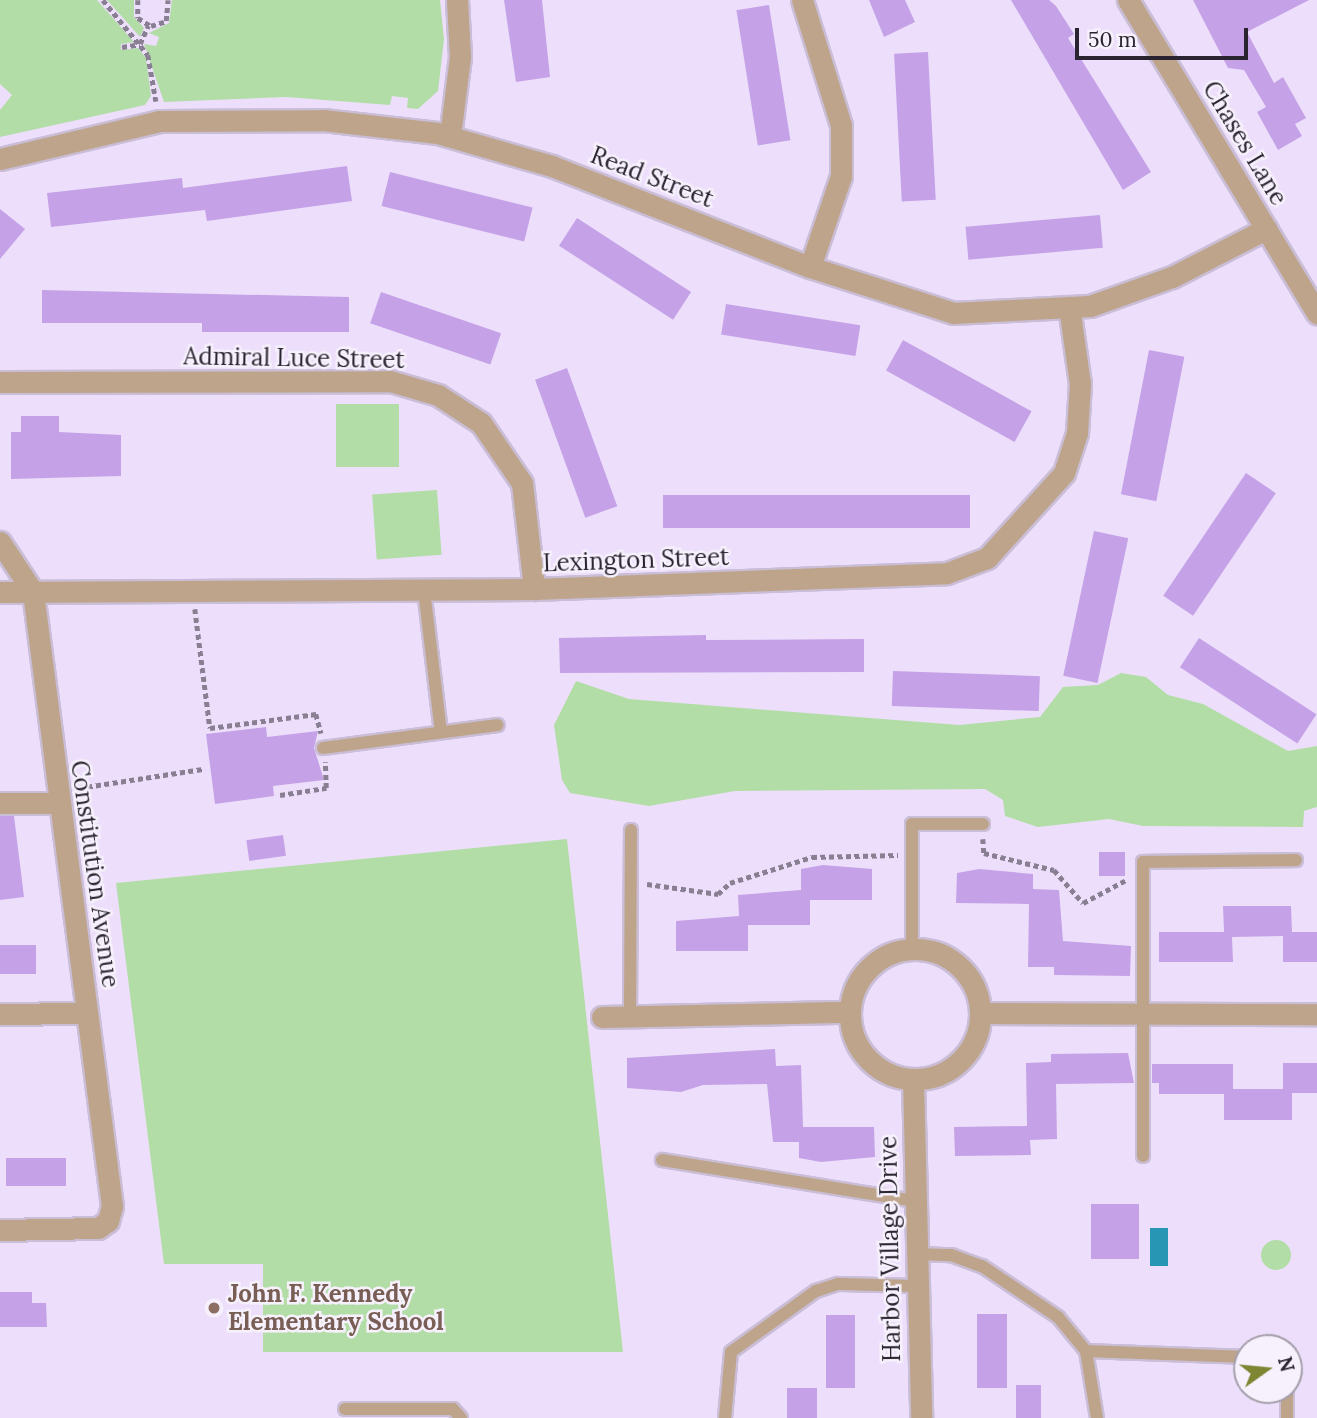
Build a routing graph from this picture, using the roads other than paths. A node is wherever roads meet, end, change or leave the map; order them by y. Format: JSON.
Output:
{"nodes":[{"id":1,"x":457,"y":0,"type":"edge"},
{"id":2,"x":802,"y":0,"type":"edge"},
{"id":3,"x":1128,"y":0,"type":"edge"},
{"id":4,"x":450,"y":136,"type":"junction"},
{"id":5,"x":0,"y":159,"type":"edge"},
{"id":6,"x":1266,"y":229,"type":"junction"},
{"id":7,"x":810,"y":267,"type":"junction"},
{"id":8,"x":1310,"y":281,"type":"edge"},
{"id":9,"x":1069,"y":307,"type":"junction"},
{"id":10,"x":1317,"y":313,"type":"edge"},
{"id":11,"x":0,"y":383,"type":"edge"},
{"id":12,"x":0,"y":542,"type":"edge"},
{"id":13,"x":534,"y":589,"type":"junction"},
{"id":14,"x":424,"y":590,"type":"junction"},
{"id":15,"x":0,"y":592,"type":"edge"},
{"id":16,"x":33,"y":592,"type":"junction"},
{"id":17,"x":497,"y":724,"type":"dead end"},
{"id":18,"x":441,"y":732,"type":"junction"},
{"id":19,"x":323,"y":748,"type":"road end"},
{"id":20,"x":57,"y":797,"type":"junction"},
{"id":21,"x":0,"y":803,"type":"edge"},
{"id":22,"x":983,"y":824,"type":"road end"},
{"id":23,"x":631,"y":830,"type":"dead end"},
{"id":24,"x":1296,"y":860,"type":"dead end"},
{"id":25,"x":912,"y":948,"type":"junction"},
{"id":26,"x":1143,"y":1011,"type":"junction"},
{"id":27,"x":849,"y":1012,"type":"junction"},
{"id":28,"x":87,"y":1013,"type":"junction"},
{"id":29,"x":980,"y":1013,"type":"junction"},
{"id":30,"x":0,"y":1014,"type":"edge"},
{"id":31,"x":1317,"y":1014,"type":"edge"},
{"id":32,"x":631,"y":1015,"type":"junction"},
{"id":33,"x":602,"y":1017,"type":"dead end"},
{"id":34,"x":913,"y":1079,"type":"junction"},
{"id":35,"x":1143,"y":1156,"type":"dead end"},
{"id":36,"x":662,"y":1160,"type":"dead end"},
{"id":37,"x":916,"y":1201,"type":"junction"},
{"id":38,"x":0,"y":1230,"type":"edge"},
{"id":39,"x":917,"y":1254,"type":"junction"},
{"id":40,"x":917,"y":1286,"type":"junction"},
{"id":41,"x":1086,"y":1351,"type":"junction"},
{"id":42,"x":1233,"y":1356,"type":"edge"},
{"id":43,"x":345,"y":1409,"type":"dead end"},
{"id":44,"x":461,"y":1418,"type":"edge"},
{"id":45,"x":725,"y":1418,"type":"edge"},
{"id":46,"x":921,"y":1418,"type":"edge"},
{"id":47,"x":1097,"y":1418,"type":"edge"}],
"edges":[{"from":1,"to":4,"type":"street"},
{"from":2,"to":7,"type":"street"},
{"from":3,"to":6,"type":"street","name":"Chases Lane"},
{"from":4,"to":5,"type":"street","name":"Read Street"},
{"from":4,"to":7,"type":"street","name":"Read Street"},
{"from":6,"to":8,"type":"street","name":"Chases Lane"},
{"from":6,"to":9,"type":"street","name":"Read Street"},
{"from":7,"to":9,"type":"street","name":"Read Street"},
{"from":8,"to":10,"type":"street","name":"Chases Lane"},
{"from":9,"to":13,"type":"street","name":"Lexington Street"},
{"from":11,"to":13,"type":"street","name":"Admiral Luce Street"},
{"from":12,"to":16,"type":"street","name":"Constitution Avenue"},
{"from":13,"to":14,"type":"street","name":"Lexington Street"},
{"from":14,"to":16,"type":"street","name":"Lexington Street"},
{"from":14,"to":18,"type":"lane"},
{"from":15,"to":16,"type":"street","name":"Lexington Street"},
{"from":16,"to":20,"type":"street","name":"Constitution Avenue"},
{"from":17,"to":18,"type":"lane"},
{"from":18,"to":19,"type":"lane"},
{"from":20,"to":21,"type":"street"},
{"from":20,"to":28,"type":"street","name":"Constitution Avenue"},
{"from":22,"to":25,"type":"lane"},
{"from":23,"to":32,"type":"lane"},
{"from":24,"to":26,"type":"lane"},
{"from":25,"to":27,"type":"street"},
{"from":25,"to":29,"type":"street"},
{"from":26,"to":29,"type":"street"},
{"from":26,"to":31,"type":"street"},
{"from":26,"to":35,"type":"lane"},
{"from":27,"to":32,"type":"street"},
{"from":27,"to":34,"type":"street"},
{"from":28,"to":30,"type":"street"},
{"from":28,"to":38,"type":"street","name":"Constitution Avenue"},
{"from":29,"to":34,"type":"street"},
{"from":32,"to":33,"type":"street"},
{"from":34,"to":37,"type":"street","name":"Harbor Village Drive"},
{"from":36,"to":37,"type":"lane"},
{"from":37,"to":39,"type":"street","name":"Harbor Village Drive"},
{"from":39,"to":40,"type":"street","name":"Harbor Village Drive"},
{"from":39,"to":41,"type":"lane"},
{"from":40,"to":45,"type":"lane"},
{"from":40,"to":46,"type":"street","name":"Harbor Village Drive"},
{"from":41,"to":42,"type":"lane"},
{"from":41,"to":47,"type":"lane"},
{"from":43,"to":44,"type":"lane"}]}
